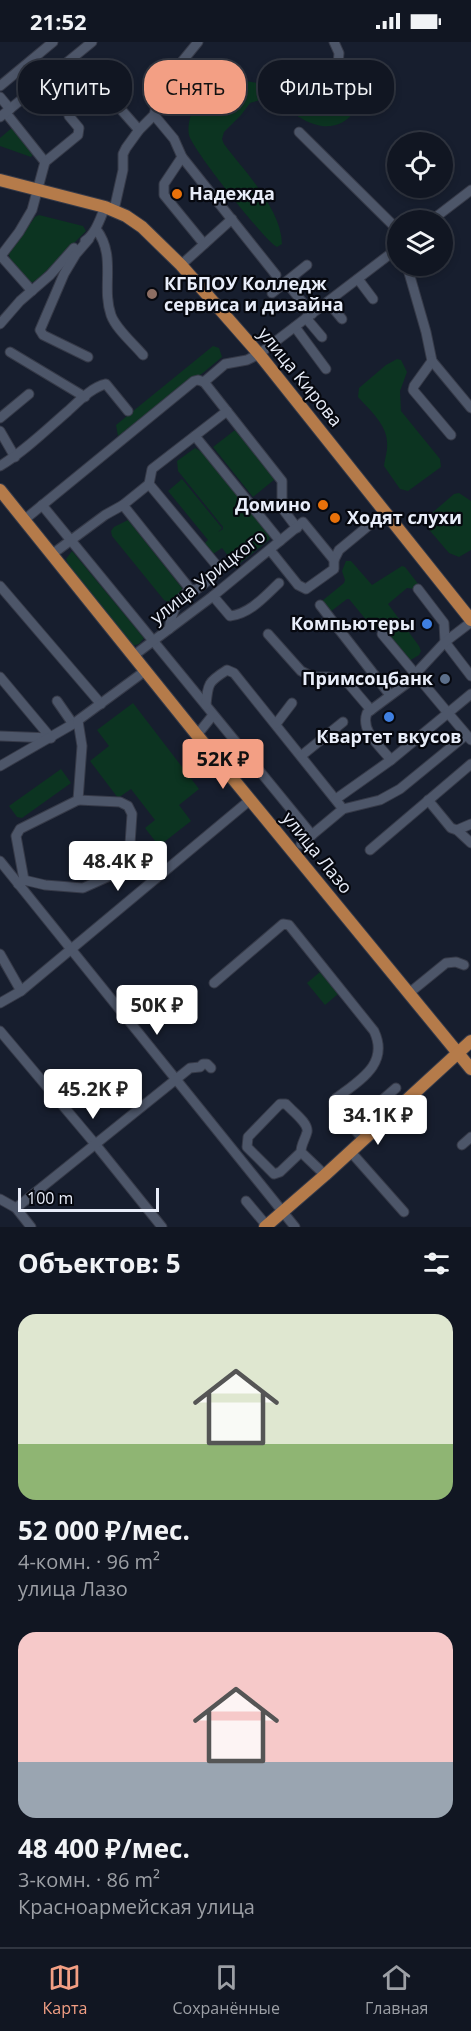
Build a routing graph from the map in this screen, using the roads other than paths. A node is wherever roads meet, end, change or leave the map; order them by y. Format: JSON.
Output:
{"nodes":[{"id":1,"x":52,"y":42,"type":"edge"},
{"id":2,"x":92,"y":42,"type":"edge"},
{"id":3,"x":198,"y":42,"type":"edge"},
{"id":4,"x":334,"y":42,"type":"edge"},
{"id":5,"x":338,"y":60,"type":"edge"},
{"id":6,"x":0,"y":86,"type":"edge"},
{"id":7,"x":0,"y":97,"type":"edge"},
{"id":8,"x":5,"y":113,"type":"edge"},
{"id":9,"x":125,"y":114,"type":"edge"},
{"id":10,"x":154,"y":115,"type":"junction"},
{"id":11,"x":69,"y":116,"type":"dead end"},
{"id":12,"x":139,"y":130,"type":"junction"},
{"id":13,"x":299,"y":132,"type":"dead end"},
{"id":14,"x":182,"y":157,"type":"junction"},
{"id":15,"x":45,"y":162,"type":"junction"},
{"id":16,"x":0,"y":180,"type":"edge"},
{"id":17,"x":37,"y":188,"type":"junction"},
{"id":18,"x":471,"y":190,"type":"edge"},
{"id":19,"x":109,"y":208,"type":"junction"},
{"id":20,"x":445,"y":210,"type":"edge"},
{"id":21,"x":232,"y":219,"type":"junction"},
{"id":22,"x":387,"y":219,"type":"edge"},
{"id":23,"x":96,"y":229,"type":"junction"},
{"id":24,"x":89,"y":239,"type":"junction"},
{"id":25,"x":204,"y":244,"type":"junction"},
{"id":26,"x":1,"y":256,"type":"edge"},
{"id":27,"x":387,"y":257,"type":"edge"},
{"id":28,"x":181,"y":265,"type":"junction"},
{"id":29,"x":307,"y":265,"type":"dead end"},
{"id":30,"x":276,"y":275,"type":"dead end"},
{"id":31,"x":411,"y":276,"type":"edge"},
{"id":32,"x":358,"y":279,"type":"junction"},
{"id":33,"x":286,"y":282,"type":"junction"},
{"id":34,"x":32,"y":291,"type":"junction"},
{"id":35,"x":272,"y":293,"type":"dead end"},
{"id":36,"x":374,"y":299,"type":"dead end"},
{"id":37,"x":328,"y":302,"type":"junction"},
{"id":38,"x":309,"y":316,"type":"junction"},
{"id":39,"x":342,"y":320,"type":"dead end"},
{"id":40,"x":0,"y":324,"type":"edge"},
{"id":41,"x":295,"y":327,"type":"junction"},
{"id":42,"x":322,"y":337,"type":"dead end"},
{"id":43,"x":10,"y":352,"type":"dead end"},
{"id":44,"x":259,"y":354,"type":"junction"},
{"id":45,"x":142,"y":355,"type":"dead end"},
{"id":46,"x":88,"y":357,"type":"dead end"},
{"id":47,"x":432,"y":361,"type":"junction"},
{"id":48,"x":326,"y":369,"type":"dead end"},
{"id":49,"x":204,"y":382,"type":"junction"},
{"id":50,"x":29,"y":394,"type":"dead end"},
{"id":51,"x":85,"y":397,"type":"junction"},
{"id":52,"x":471,"y":408,"type":"edge"},
{"id":53,"x":128,"y":411,"type":"dead end"},
{"id":54,"x":227,"y":411,"type":"junction"},
{"id":55,"x":0,"y":418,"type":"edge"},
{"id":56,"x":0,"y":431,"type":"edge"},
{"id":57,"x":451,"y":435,"type":"dead end"},
{"id":58,"x":195,"y":436,"type":"junction"},
{"id":59,"x":15,"y":456,"type":"junction"},
{"id":60,"x":0,"y":466,"type":"edge"},
{"id":61,"x":149,"y":484,"type":"junction"},
{"id":62,"x":0,"y":490,"type":"edge"},
{"id":63,"x":42,"y":505,"type":"junction"},
{"id":64,"x":123,"y":505,"type":"junction"},
{"id":65,"x":385,"y":512,"type":"junction"},
{"id":66,"x":24,"y":520,"type":"junction"},
{"id":67,"x":300,"y":525,"type":"junction"},
{"id":68,"x":70,"y":540,"type":"junction"},
{"id":69,"x":280,"y":541,"type":"junction"},
{"id":70,"x":270,"y":550,"type":"junction"},
{"id":71,"x":51,"y":555,"type":"junction"},
{"id":72,"x":333,"y":560,"type":"junction"},
{"id":73,"x":279,"y":583,"type":"dead end"},
{"id":74,"x":0,"y":586,"type":"edge"},
{"id":75,"x":190,"y":589,"type":"junction"},
{"id":76,"x":418,"y":589,"type":"dead end"},
{"id":77,"x":213,"y":596,"type":"junction"},
{"id":78,"x":9,"y":598,"type":"junction"},
{"id":79,"x":0,"y":605,"type":"edge"},
{"id":80,"x":320,"y":605,"type":"dead end"},
{"id":81,"x":471,"y":621,"type":"edge"},
{"id":82,"x":169,"y":629,"type":"junction"},
{"id":83,"x":268,"y":634,"type":"dead end"},
{"id":84,"x":382,"y":634,"type":"dead end"},
{"id":85,"x":153,"y":642,"type":"junction"},
{"id":86,"x":444,"y":642,"type":"junction"},
{"id":87,"x":133,"y":656,"type":"junction"},
{"id":88,"x":145,"y":671,"type":"junction"},
{"id":89,"x":414,"y":673,"type":"junction"},
{"id":90,"x":471,"y":676,"type":"edge"},
{"id":91,"x":0,"y":677,"type":"edge"},
{"id":92,"x":471,"y":694,"type":"edge"},
{"id":93,"x":390,"y":695,"type":"junction"},
{"id":94,"x":57,"y":701,"type":"dead end"},
{"id":95,"x":292,"y":703,"type":"dead end"},
{"id":96,"x":101,"y":704,"type":"junction"},
{"id":97,"x":206,"y":705,"type":"junction"},
{"id":98,"x":374,"y":708,"type":"junction"},
{"id":99,"x":448,"y":713,"type":"junction"},
{"id":100,"x":213,"y":715,"type":"junction"},
{"id":101,"x":76,"y":722,"type":"junction"},
{"id":102,"x":343,"y":722,"type":"dead end"},
{"id":103,"x":276,"y":724,"type":"junction"},
{"id":104,"x":197,"y":735,"type":"junction"},
{"id":105,"x":0,"y":736,"type":"edge"},
{"id":106,"x":51,"y":738,"type":"junction"},
{"id":107,"x":469,"y":738,"type":"edge"},
{"id":108,"x":301,"y":756,"type":"junction"},
{"id":109,"x":391,"y":760,"type":"junction"},
{"id":110,"x":471,"y":764,"type":"edge"},
{"id":111,"x":0,"y":766,"type":"edge"},
{"id":112,"x":336,"y":799,"type":"junction"},
{"id":113,"x":78,"y":800,"type":"junction"},
{"id":114,"x":250,"y":800,"type":"junction"},
{"id":115,"x":428,"y":801,"type":"junction"},
{"id":116,"x":343,"y":809,"type":"junction"},
{"id":117,"x":471,"y":824,"type":"edge"},
{"id":118,"x":457,"y":830,"type":"junction"},
{"id":119,"x":312,"y":835,"type":"junction"},
{"id":120,"x":471,"y":843,"type":"edge"},
{"id":121,"x":302,"y":844,"type":"dead end"},
{"id":122,"x":370,"y":850,"type":"dead end"},
{"id":123,"x":0,"y":861,"type":"edge"},
{"id":124,"x":21,"y":882,"type":"junction"},
{"id":125,"x":70,"y":950,"type":"junction"},
{"id":126,"x":0,"y":954,"type":"edge"},
{"id":127,"x":464,"y":964,"type":"dead end"},
{"id":128,"x":214,"y":983,"type":"dead end"},
{"id":129,"x":21,"y":991,"type":"junction"},
{"id":130,"x":408,"y":994,"type":"junction"},
{"id":131,"x":0,"y":1003,"type":"edge"},
{"id":132,"x":0,"y":1031,"type":"edge"},
{"id":133,"x":471,"y":1041,"type":"edge"},
{"id":134,"x":457,"y":1052,"type":"junction"},
{"id":135,"x":210,"y":1068,"type":"dead end"},
{"id":136,"x":471,"y":1070,"type":"edge"},
{"id":137,"x":177,"y":1080,"type":"junction"},
{"id":138,"x":396,"y":1088,"type":"dead end"},
{"id":139,"x":373,"y":1108,"type":"dead end"},
{"id":140,"x":471,"y":1137,"type":"edge"},
{"id":141,"x":363,"y":1139,"type":"junction"},
{"id":142,"x":96,"y":1145,"type":"junction"},
{"id":143,"x":462,"y":1145,"type":"dead end"},
{"id":144,"x":350,"y":1150,"type":"junction"},
{"id":145,"x":301,"y":1152,"type":"junction"},
{"id":146,"x":325,"y":1175,"type":"junction"},
{"id":147,"x":1,"y":1201,"type":"edge"},
{"id":148,"x":246,"y":1202,"type":"dead end"},
{"id":149,"x":16,"y":1208,"type":"junction"},
{"id":150,"x":282,"y":1212,"type":"junction"},
{"id":151,"x":404,"y":1212,"type":"dead end"},
{"id":152,"x":266,"y":1226,"type":"edge"},
{"id":153,"x":31,"y":1227,"type":"edge"},
{"id":154,"x":162,"y":1227,"type":"edge"},
{"id":155,"x":295,"y":1227,"type":"edge"}],
"edges":[{"from":1,"to":6,"type":"street"},
{"from":2,"to":8,"type":"street"},
{"from":3,"to":10,"type":"street"},
{"from":4,"to":5,"type":"street"},
{"from":7,"to":8,"type":"street"},
{"from":8,"to":15,"type":"street"},
{"from":9,"to":12,"type":"street"},
{"from":10,"to":12,"type":"street"},
{"from":10,"to":14,"type":"street"},
{"from":11,"to":15,"type":"street"},
{"from":12,"to":19,"type":"street"},
{"from":13,"to":22,"type":"street"},
{"from":14,"to":21,"type":"street"},
{"from":14,"to":25,"type":"street"},
{"from":15,"to":17,"type":"street"},
{"from":16,"to":17,"type":"main road","name":"улица Кирова"},
{"from":17,"to":19,"type":"main road","name":"улица Кирова"},
{"from":17,"to":26,"type":"street"},
{"from":18,"to":20,"type":"street"},
{"from":19,"to":23,"type":"street"},
{"from":19,"to":28,"type":"main road","name":"улица Кирова"},
{"from":21,"to":25,"type":"street"},
{"from":21,"to":30,"type":"street"},
{"from":23,"to":24,"type":"street"},
{"from":23,"to":45,"type":"street"},
{"from":24,"to":34,"type":"street"},
{"from":24,"to":46,"type":"street"},
{"from":25,"to":28,"type":"street"},
{"from":26,"to":34,"type":"street"},
{"from":27,"to":32,"type":"street"},
{"from":28,"to":44,"type":"main road","name":"улица Кирова"},
{"from":29,"to":33,"type":"street"},
{"from":31,"to":47,"type":"street"},
{"from":32,"to":36,"type":"street"},
{"from":32,"to":37,"type":"street"},
{"from":33,"to":35,"type":"street"},
{"from":33,"to":38,"type":"street"},
{"from":34,"to":40,"type":"street"},
{"from":37,"to":38,"type":"street"},
{"from":37,"to":39,"type":"street"},
{"from":38,"to":41,"type":"street"},
{"from":38,"to":42,"type":"street"},
{"from":41,"to":44,"type":"street"},
{"from":41,"to":48,"type":"street"},
{"from":43,"to":51,"type":"street"},
{"from":44,"to":49,"type":"street"},
{"from":44,"to":65,"type":"main road","name":"улица Кирова"},
{"from":47,"to":52,"type":"street"},
{"from":47,"to":57,"type":"street"},
{"from":49,"to":54,"type":"street"},
{"from":49,"to":63,"type":"street"},
{"from":50,"to":55,"type":"street"},
{"from":51,"to":53,"type":"street"},
{"from":51,"to":59,"type":"street"},
{"from":54,"to":58,"type":"street"},
{"from":54,"to":67,"type":"street"},
{"from":56,"to":59,"type":"street"},
{"from":58,"to":61,"type":"street"},
{"from":58,"to":69,"type":"street"},
{"from":59,"to":60,"type":"street"},
{"from":61,"to":64,"type":"street"},
{"from":61,"to":75,"type":"street"},
{"from":62,"to":66,"type":"main road","name":"улица Лазо"},
{"from":63,"to":66,"type":"street"},
{"from":63,"to":68,"type":"street"},
{"from":64,"to":68,"type":"street"},
{"from":64,"to":75,"type":"street"},
{"from":65,"to":72,"type":"street"},
{"from":65,"to":81,"type":"main road","name":"улица Кирова"},
{"from":66,"to":71,"type":"main road","name":"улица Лазо"},
{"from":67,"to":69,"type":"street","name":"улица Урицкого"},
{"from":67,"to":72,"type":"street"},
{"from":68,"to":71,"type":"street"},
{"from":68,"to":85,"type":"street"},
{"from":69,"to":70,"type":"street","name":"улица Урицкого"},
{"from":70,"to":72,"type":"street"},
{"from":70,"to":77,"type":"street","name":"улица Урицкого"},
{"from":71,"to":87,"type":"main road","name":"улица Лазо"},
{"from":73,"to":77,"type":"street"},
{"from":74,"to":78,"type":"street"},
{"from":75,"to":82,"type":"street"},
{"from":76,"to":86,"type":"street"},
{"from":77,"to":82,"type":"street","name":"улица Урицкого"},
{"from":78,"to":79,"type":"street"},
{"from":78,"to":96,"type":"street"},
{"from":80,"to":93,"type":"street"},
{"from":81,"to":86,"type":"street"},
{"from":82,"to":85,"type":"street","name":"улица Урицкого"},
{"from":83,"to":98,"type":"street"},
{"from":84,"to":89,"type":"street"},
{"from":85,"to":87,"type":"street","name":"улица Урицкого"},
{"from":85,"to":97,"type":"street"},
{"from":86,"to":89,"type":"street"},
{"from":86,"to":90,"type":"street"},
{"from":87,"to":88,"type":"main road","name":"улица Лазо"},
{"from":88,"to":96,"type":"street"},
{"from":88,"to":104,"type":"main road","name":"улица Лазо"},
{"from":89,"to":93,"type":"street"},
{"from":89,"to":99,"type":"street"},
{"from":91,"to":106,"type":"street"},
{"from":92,"to":99,"type":"street"},
{"from":93,"to":98,"type":"street"},
{"from":94,"to":101,"type":"street"},
{"from":95,"to":103,"type":"street"},
{"from":96,"to":101,"type":"street"},
{"from":97,"to":100,"type":"street"},
{"from":97,"to":103,"type":"street"},
{"from":98,"to":109,"type":"street"},
{"from":99,"to":107,"type":"street"},
{"from":99,"to":109,"type":"street"},
{"from":100,"to":104,"type":"street"},
{"from":100,"to":119,"type":"street"},
{"from":101,"to":106,"type":"street"},
{"from":101,"to":113,"type":"street"},
{"from":102,"to":108,"type":"street"},
{"from":103,"to":108,"type":"street"},
{"from":104,"to":114,"type":"main road","name":"улица Лазо"},
{"from":105,"to":106,"type":"street"},
{"from":106,"to":111,"type":"street"},
{"from":107,"to":116,"type":"street"},
{"from":108,"to":112,"type":"street"},
{"from":109,"to":112,"type":"street"},
{"from":110,"to":115,"type":"street"},
{"from":112,"to":116,"type":"street"},
{"from":113,"to":124,"type":"street"},
{"from":113,"to":124,"type":"street"},
{"from":114,"to":125,"type":"street"},
{"from":114,"to":130,"type":"main road","name":"улица Лазо"},
{"from":115,"to":118,"type":"street"},
{"from":115,"to":122,"type":"street"},
{"from":116,"to":119,"type":"street"},
{"from":117,"to":118,"type":"street"},
{"from":118,"to":120,"type":"street"},
{"from":119,"to":121,"type":"street"},
{"from":123,"to":124,"type":"street"},
{"from":124,"to":125,"type":"street"},
{"from":125,"to":129,"type":"street"},
{"from":125,"to":137,"type":"street"},
{"from":126,"to":129,"type":"street"},
{"from":127,"to":130,"type":"street"},
{"from":128,"to":141,"type":"street"},
{"from":129,"to":131,"type":"street"},
{"from":130,"to":134,"type":"main road","name":"улица Лазо"},
{"from":132,"to":142,"type":"street"},
{"from":133,"to":134,"type":"main road"},
{"from":134,"to":136,"type":"main road","name":"улица Лазо"},
{"from":134,"to":141,"type":"main road"},
{"from":135,"to":137,"type":"street"},
{"from":137,"to":142,"type":"street"},
{"from":137,"to":150,"type":"street"},
{"from":138,"to":139,"type":"street"},
{"from":140,"to":143,"type":"street"},
{"from":141,"to":144,"type":"main road"},
{"from":142,"to":149,"type":"street"},
{"from":142,"to":154,"type":"street"},
{"from":144,"to":146,"type":"main road"},
{"from":144,"to":151,"type":"street"},
{"from":145,"to":145,"type":"street"},
{"from":145,"to":146,"type":"street"},
{"from":146,"to":150,"type":"main road"},
{"from":147,"to":149,"type":"street"},
{"from":148,"to":152,"type":"street"},
{"from":149,"to":153,"type":"street"},
{"from":150,"to":152,"type":"main road"},
{"from":150,"to":155,"type":"street"}]}
